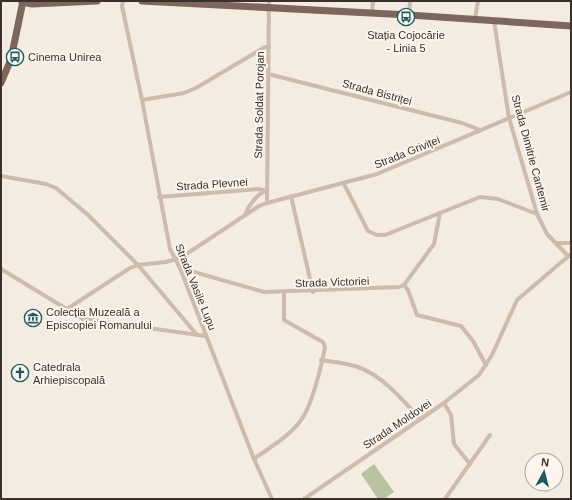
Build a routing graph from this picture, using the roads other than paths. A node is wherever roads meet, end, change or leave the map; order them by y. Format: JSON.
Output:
{"nodes":[{"id":1,"x":97,"y":1,"type":"edge"},
{"id":2,"x":123,"y":1,"type":"edge"},
{"id":3,"x":142,"y":1,"type":"edge"},
{"id":4,"x":373,"y":1,"type":"edge"},
{"id":5,"x":410,"y":1,"type":"edge"},
{"id":6,"x":478,"y":1,"type":"edge"},
{"id":7,"x":22,"y":2,"type":"edge"},
{"id":8,"x":269,"y":4,"type":"edge"},
{"id":9,"x":372,"y":13,"type":"junction"},
{"id":10,"x":408,"y":15,"type":"junction"},
{"id":11,"x":474,"y":20,"type":"junction"},
{"id":12,"x":494,"y":21,"type":"junction"},
{"id":13,"x":571,"y":26,"type":"edge"},
{"id":14,"x":268,"y":48,"type":"junction"},
{"id":15,"x":268,"y":74,"type":"junction"},
{"id":16,"x":1,"y":83,"type":"edge"},
{"id":17,"x":571,"y":92,"type":"edge"},
{"id":18,"x":142,"y":100,"type":"junction"},
{"id":19,"x":509,"y":118,"type":"junction"},
{"id":20,"x":480,"y":130,"type":"junction"},
{"id":21,"x":1,"y":176,"type":"edge"},
{"id":22,"x":344,"y":184,"type":"junction"},
{"id":23,"x":266,"y":191,"type":"junction"},
{"id":24,"x":290,"y":196,"type":"junction"},
{"id":25,"x":159,"y":197,"type":"junction"},
{"id":26,"x":267,"y":203,"type":"junction"},
{"id":27,"x":440,"y":213,"type":"junction"},
{"id":28,"x":537,"y":214,"type":"junction"},
{"id":29,"x":245,"y":215,"type":"junction"},
{"id":30,"x":556,"y":243,"type":"junction"},
{"id":31,"x":571,"y":243,"type":"edge"},
{"id":32,"x":569,"y":255,"type":"edge"},
{"id":33,"x":175,"y":260,"type":"junction"},
{"id":34,"x":138,"y":265,"type":"junction"},
{"id":35,"x":1,"y":268,"type":"edge"},
{"id":36,"x":180,"y":268,"type":"junction"},
{"id":37,"x":404,"y":285,"type":"junction"},
{"id":38,"x":284,"y":292,"type":"junction"},
{"id":39,"x":313,"y":292,"type":"junction"},
{"id":40,"x":67,"y":309,"type":"junction"},
{"id":41,"x":197,"y":335,"type":"junction"},
{"id":42,"x":206,"y":336,"type":"junction"},
{"id":43,"x":321,"y":360,"type":"junction"},
{"id":44,"x":486,"y":365,"type":"junction"},
{"id":45,"x":444,"y":403,"type":"junction"},
{"id":46,"x":420,"y":419,"type":"junction"},
{"id":47,"x":490,"y":435,"type":"dead end"},
{"id":48,"x":254,"y":459,"type":"junction"},
{"id":49,"x":470,"y":464,"type":"junction"},
{"id":50,"x":272,"y":499,"type":"edge"},
{"id":51,"x":304,"y":499,"type":"edge"},
{"id":52,"x":445,"y":499,"type":"edge"}],
"edges":[{"from":1,"to":7,"type":"main road"},
{"from":2,"to":18,"type":"street","name":"Strada Vasile Lupu"},
{"from":3,"to":8,"type":"main road"},
{"from":4,"to":9,"type":"street"},
{"from":5,"to":10,"type":"street"},
{"from":6,"to":11,"type":"street"},
{"from":7,"to":16,"type":"main road"},
{"from":8,"to":9,"type":"main road"},
{"from":8,"to":14,"type":"street","name":"Strada Soldat Porojan"},
{"from":9,"to":10,"type":"main road"},
{"from":10,"to":11,"type":"main road"},
{"from":11,"to":12,"type":"main road"},
{"from":12,"to":13,"type":"main road"},
{"from":12,"to":19,"type":"street","name":"Strada Dimitrie Cantemir"},
{"from":14,"to":15,"type":"street","name":"Strada Soldat Porojan"},
{"from":14,"to":18,"type":"street"},
{"from":15,"to":20,"type":"street","name":"Strada Bistriței"},
{"from":15,"to":23,"type":"street","name":"Strada Soldat Porojan"},
{"from":17,"to":19,"type":"street","name":"Strada Griviței"},
{"from":18,"to":25,"type":"street","name":"Strada Vasile Lupu"},
{"from":19,"to":20,"type":"street","name":"Strada Griviței"},
{"from":19,"to":28,"type":"street","name":"Strada Dimitrie Cantemir"},
{"from":20,"to":22,"type":"street","name":"Strada Griviței"},
{"from":21,"to":34,"type":"street"},
{"from":22,"to":24,"type":"street","name":"Strada Griviței"},
{"from":22,"to":27,"type":"street"},
{"from":23,"to":25,"type":"street","name":"Strada Plevnei"},
{"from":23,"to":26,"type":"street","name":"Strada Soldat Porojan"},
{"from":23,"to":29,"type":"street","name":"Strada Griviței"},
{"from":24,"to":26,"type":"street","name":"Strada Griviței"},
{"from":24,"to":39,"type":"street"},
{"from":25,"to":33,"type":"street","name":"Strada Vasile Lupu"},
{"from":26,"to":29,"type":"street","name":"Strada Griviței"},
{"from":27,"to":28,"type":"street"},
{"from":27,"to":37,"type":"street"},
{"from":28,"to":30,"type":"street","name":"Strada Dimitrie Cantemir"},
{"from":29,"to":33,"type":"street","name":"Strada Griviței"},
{"from":30,"to":31,"type":"street"},
{"from":30,"to":32,"type":"street","name":"Strada Dimitrie Cantemir"},
{"from":32,"to":44,"type":"street","name":"Strada Moldovei"},
{"from":33,"to":34,"type":"street","name":"Strada Griviței"},
{"from":33,"to":36,"type":"street","name":"Strada Vasile Lupu"},
{"from":34,"to":40,"type":"street","name":"Strada Griviței"},
{"from":34,"to":41,"type":"street"},
{"from":35,"to":40,"type":"street"},
{"from":36,"to":38,"type":"street","name":"Strada Victoriei"},
{"from":36,"to":42,"type":"street","name":"Strada Vasile Lupu"},
{"from":37,"to":39,"type":"street","name":"Strada Victoriei"},
{"from":37,"to":44,"type":"street"},
{"from":38,"to":39,"type":"street","name":"Strada Victoriei"},
{"from":38,"to":43,"type":"street"},
{"from":40,"to":41,"type":"street"},
{"from":41,"to":42,"type":"street"},
{"from":42,"to":48,"type":"street","name":"Strada Vasile Lupu"},
{"from":43,"to":46,"type":"street"},
{"from":43,"to":48,"type":"street"},
{"from":44,"to":45,"type":"street","name":"Strada Moldovei"},
{"from":45,"to":46,"type":"street","name":"Strada Moldovei"},
{"from":45,"to":49,"type":"street"},
{"from":46,"to":51,"type":"street","name":"Strada Moldovei"},
{"from":47,"to":49,"type":"street"},
{"from":48,"to":50,"type":"street","name":"Strada Vasile Lupu"},
{"from":49,"to":52,"type":"street"}]}
